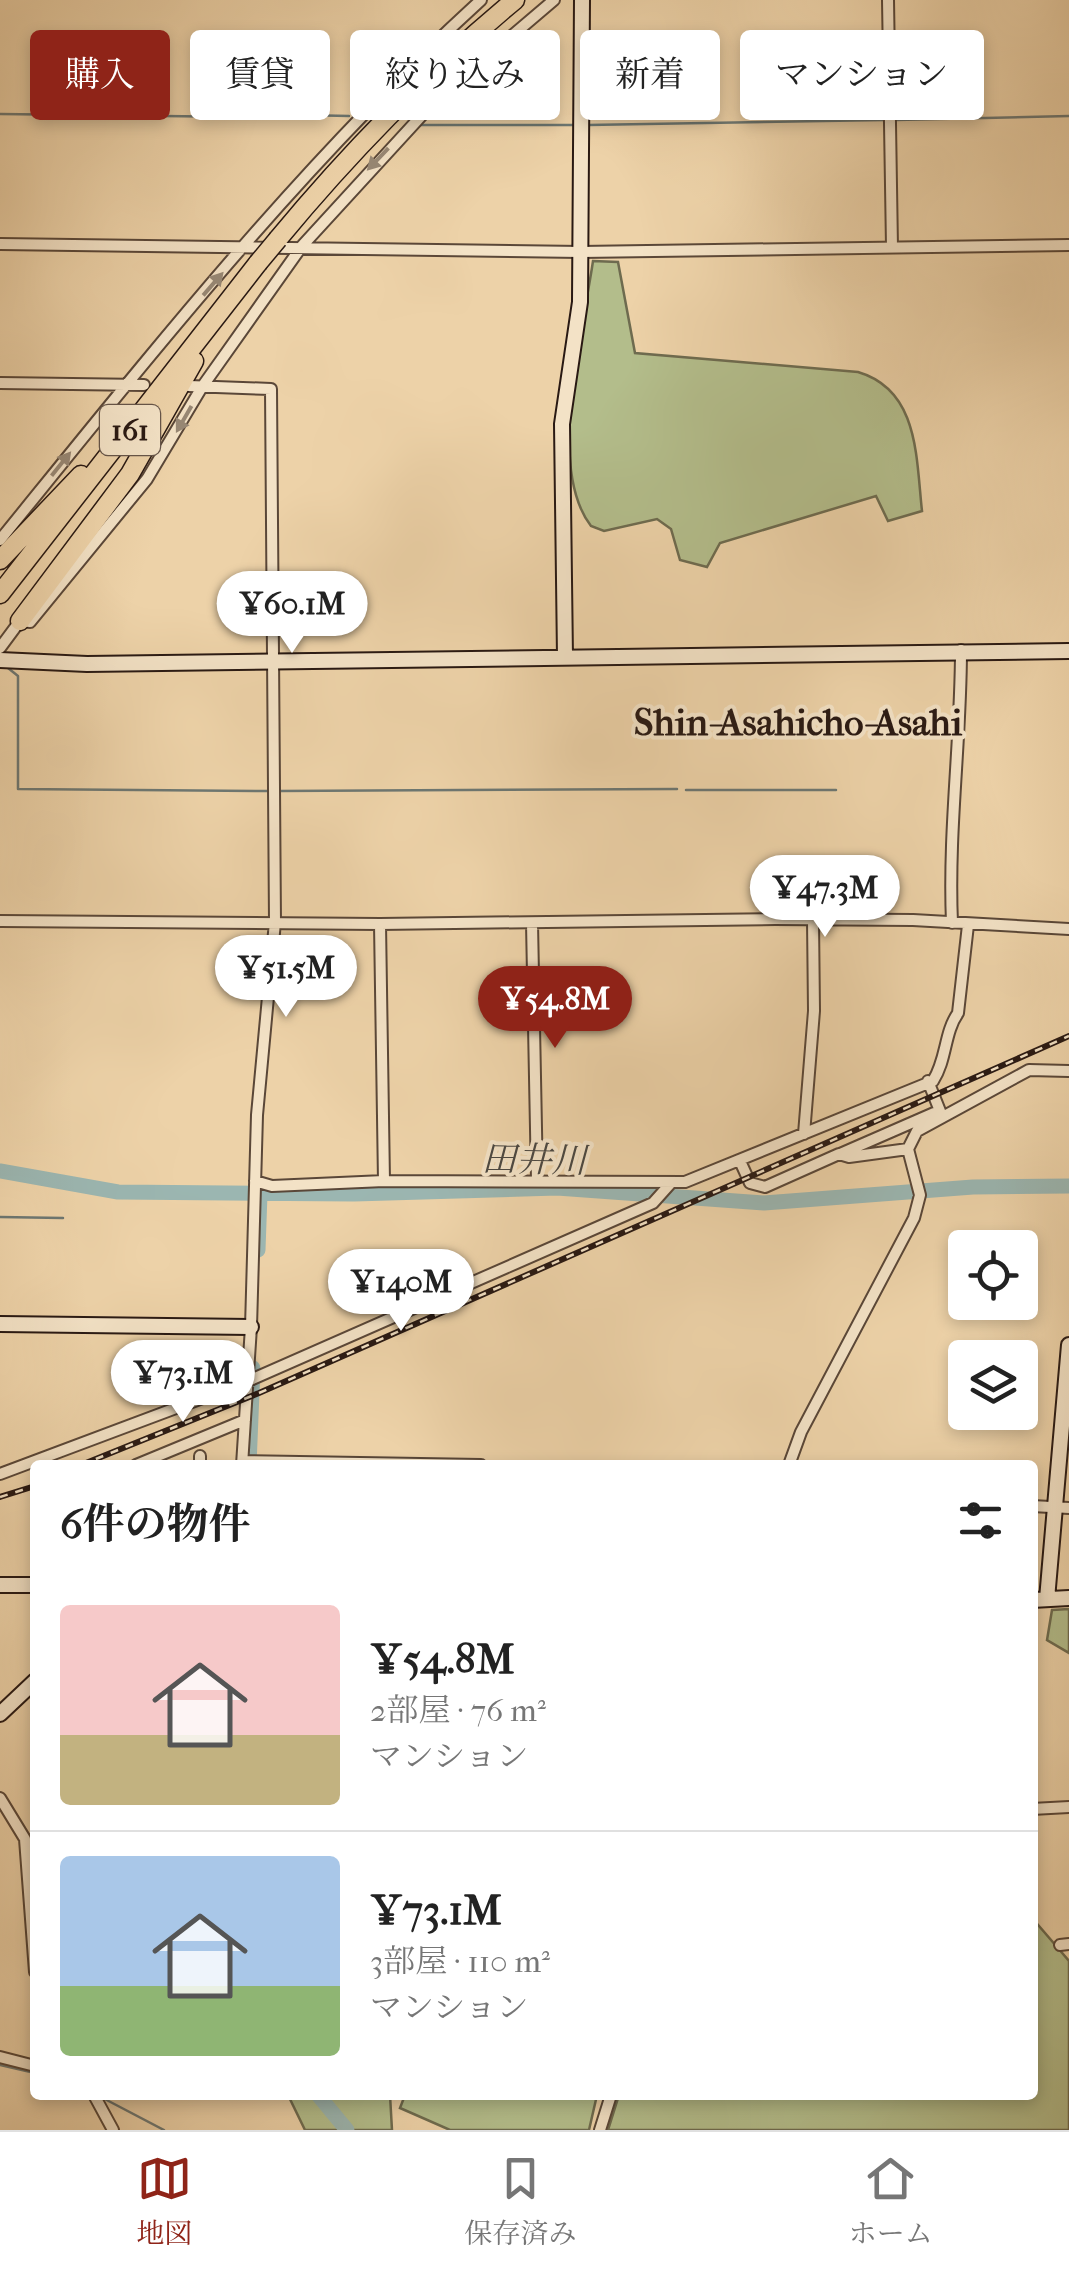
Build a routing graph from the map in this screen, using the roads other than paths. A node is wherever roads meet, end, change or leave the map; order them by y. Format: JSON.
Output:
{"nodes":[{"id":1,"x":480,"y":0,"type":"edge"},
{"id":2,"x":515,"y":0,"type":"edge"},
{"id":3,"x":554,"y":0,"type":"edge"},
{"id":4,"x":582,"y":0,"type":"edge"},
{"id":5,"x":888,"y":0,"type":"edge"},
{"id":6,"x":0,"y":244,"type":"edge"},
{"id":7,"x":1069,"y":244,"type":"edge"},
{"id":8,"x":247,"y":245,"type":"junction"},
{"id":9,"x":302,"y":246,"type":"junction"},
{"id":10,"x":892,"y":247,"type":"junction"},
{"id":11,"x":581,"y":252,"type":"junction"},
{"id":12,"x":226,"y":304,"type":"junction"},
{"id":13,"x":0,"y":383,"type":"edge"},
{"id":14,"x":126,"y":384,"type":"junction"},
{"id":15,"x":144,"y":385,"type":"dead end"},
{"id":16,"x":189,"y":386,"type":"dead end"},
{"id":17,"x":202,"y":387,"type":"junction"},
{"id":18,"x":0,"y":540,"type":"edge"},
{"id":19,"x":0,"y":560,"type":"edge"},
{"id":20,"x":0,"y":594,"type":"edge"},
{"id":21,"x":20,"y":621,"type":"junction"},
{"id":22,"x":0,"y":648,"type":"edge"},
{"id":23,"x":961,"y":650,"type":"junction"},
{"id":24,"x":1069,"y":652,"type":"edge"},
{"id":25,"x":565,"y":657,"type":"junction"},
{"id":26,"x":0,"y":660,"type":"edge"},
{"id":27,"x":272,"y":661,"type":"junction"},
{"id":28,"x":813,"y":920,"type":"junction"},
{"id":29,"x":0,"y":922,"type":"edge"},
{"id":30,"x":275,"y":922,"type":"junction"},
{"id":31,"x":532,"y":923,"type":"junction"},
{"id":32,"x":952,"y":923,"type":"junction"},
{"id":33,"x":380,"y":924,"type":"junction"},
{"id":34,"x":968,"y":925,"type":"junction"},
{"id":35,"x":1069,"y":929,"type":"edge"},
{"id":36,"x":1069,"y":1071,"type":"edge"},
{"id":37,"x":928,"y":1081,"type":"junction"},
{"id":38,"x":942,"y":1116,"type":"junction"},
{"id":39,"x":804,"y":1134,"type":"junction"},
{"id":40,"x":908,"y":1149,"type":"junction"},
{"id":41,"x":839,"y":1154,"type":"junction"},
{"id":42,"x":740,"y":1161,"type":"junction"},
{"id":43,"x":537,"y":1180,"type":"junction"},
{"id":44,"x":255,"y":1181,"type":"junction"},
{"id":45,"x":384,"y":1181,"type":"junction"},
{"id":46,"x":668,"y":1186,"type":"junction"},
{"id":47,"x":0,"y":1324,"type":"edge"},
{"id":48,"x":251,"y":1326,"type":"junction"},
{"id":49,"x":1069,"y":1344,"type":"edge"},
{"id":50,"x":248,"y":1380,"type":"junction"},
{"id":51,"x":245,"y":1420,"type":"junction"},
{"id":52,"x":37,"y":1460,"type":"edge"},
{"id":53,"x":148,"y":1460,"type":"edge"},
{"id":54,"x":242,"y":1460,"type":"edge"},
{"id":55,"x":791,"y":1460,"type":"edge"},
{"id":56,"x":30,"y":1463,"type":"edge"},
{"id":57,"x":0,"y":1474,"type":"edge"},
{"id":58,"x":1062,"y":1507,"type":"edge"},
{"id":59,"x":30,"y":1584,"type":"edge"},
{"id":60,"x":0,"y":1586,"type":"edge"},
{"id":61,"x":1069,"y":1598,"type":"edge"},
{"id":62,"x":1040,"y":1599,"type":"edge"},
{"id":63,"x":30,"y":1687,"type":"edge"},
{"id":64,"x":0,"y":1714,"type":"edge"},
{"id":65,"x":0,"y":1798,"type":"edge"},
{"id":66,"x":1069,"y":1807,"type":"edge"},
{"id":67,"x":1038,"y":1809,"type":"edge"},
{"id":68,"x":30,"y":1898,"type":"edge"},
{"id":69,"x":0,"y":2057,"type":"edge"},
{"id":70,"x":30,"y":2065,"type":"edge"},
{"id":71,"x":97,"y":2100,"type":"edge"},
{"id":72,"x":609,"y":2100,"type":"edge"},
{"id":73,"x":113,"y":2130,"type":"edge"},
{"id":74,"x":600,"y":2130,"type":"edge"}],
"edges":[{"from":1,"to":8,"type":"street"},
{"from":2,"to":12,"type":"highway","number":"161","bridge":true},
{"from":3,"to":9,"type":"street","one_way":true},
{"from":4,"to":11,"type":"street"},
{"from":5,"to":10,"type":"street"},
{"from":6,"to":8,"type":"street"},
{"from":7,"to":10,"type":"street"},
{"from":8,"to":9,"type":"street"},
{"from":14,"to":8,"type":"street","one_way":true},
{"from":9,"to":11,"type":"street"},
{"from":9,"to":17,"type":"street"},
{"from":10,"to":11,"type":"street"},
{"from":11,"to":25,"type":"street"},
{"from":12,"to":19,"type":"highway"},
{"from":12,"to":20,"type":"highway","number":"161"},
{"from":12,"to":21,"type":"highway"},
{"from":13,"to":14,"type":"street"},
{"from":14,"to":15,"type":"street"},
{"from":18,"to":14,"type":"street","one_way":true},
{"from":16,"to":17,"type":"street"},
{"from":17,"to":21,"type":"street","one_way":true},
{"from":17,"to":27,"type":"street"},
{"from":21,"to":22,"type":"street"},
{"from":23,"to":24,"type":"street"},
{"from":23,"to":25,"type":"street"},
{"from":23,"to":32,"type":"street"},
{"from":25,"to":27,"type":"street"},
{"from":26,"to":27,"type":"street"},
{"from":27,"to":30,"type":"street"},
{"from":28,"to":31,"type":"street"},
{"from":28,"to":32,"type":"street"},
{"from":28,"to":39,"type":"street"},
{"from":29,"to":30,"type":"street"},
{"from":30,"to":33,"type":"street"},
{"from":30,"to":44,"type":"street"},
{"from":31,"to":33,"type":"street"},
{"from":31,"to":43,"type":"street"},
{"from":32,"to":34,"type":"street"},
{"from":33,"to":45,"type":"street"},
{"from":34,"to":35,"type":"street"},
{"from":34,"to":37,"type":"street"},
{"from":36,"to":38,"type":"street"},
{"from":37,"to":38,"type":"street"},
{"from":37,"to":39,"type":"street"},
{"from":38,"to":40,"type":"street"},
{"from":38,"to":41,"type":"street"},
{"from":39,"to":42,"type":"street"},
{"from":40,"to":41,"type":"street"},
{"from":40,"to":55,"type":"street"},
{"from":41,"to":42,"type":"street"},
{"from":42,"to":46,"type":"street"},
{"from":43,"to":45,"type":"street"},
{"from":43,"to":46,"type":"street"},
{"from":44,"to":45,"type":"street"},
{"from":44,"to":48,"type":"street"},
{"from":46,"to":50,"type":"street"},
{"from":47,"to":48,"type":"street"},
{"from":48,"to":50,"type":"street"},
{"from":49,"to":58,"type":"street"},
{"from":50,"to":51,"type":"street"},
{"from":50,"to":52,"type":"street"},
{"from":51,"to":53,"type":"street"},
{"from":51,"to":54,"type":"street"},
{"from":56,"to":57,"type":"street"},
{"from":58,"to":62,"type":"street"},
{"from":59,"to":60,"type":"street"},
{"from":61,"to":62,"type":"street"},
{"from":63,"to":64,"type":"street"},
{"from":65,"to":68,"type":"street"},
{"from":66,"to":67,"type":"street"},
{"from":69,"to":70,"type":"street"},
{"from":71,"to":73,"type":"street"},
{"from":72,"to":74,"type":"street"}]}
